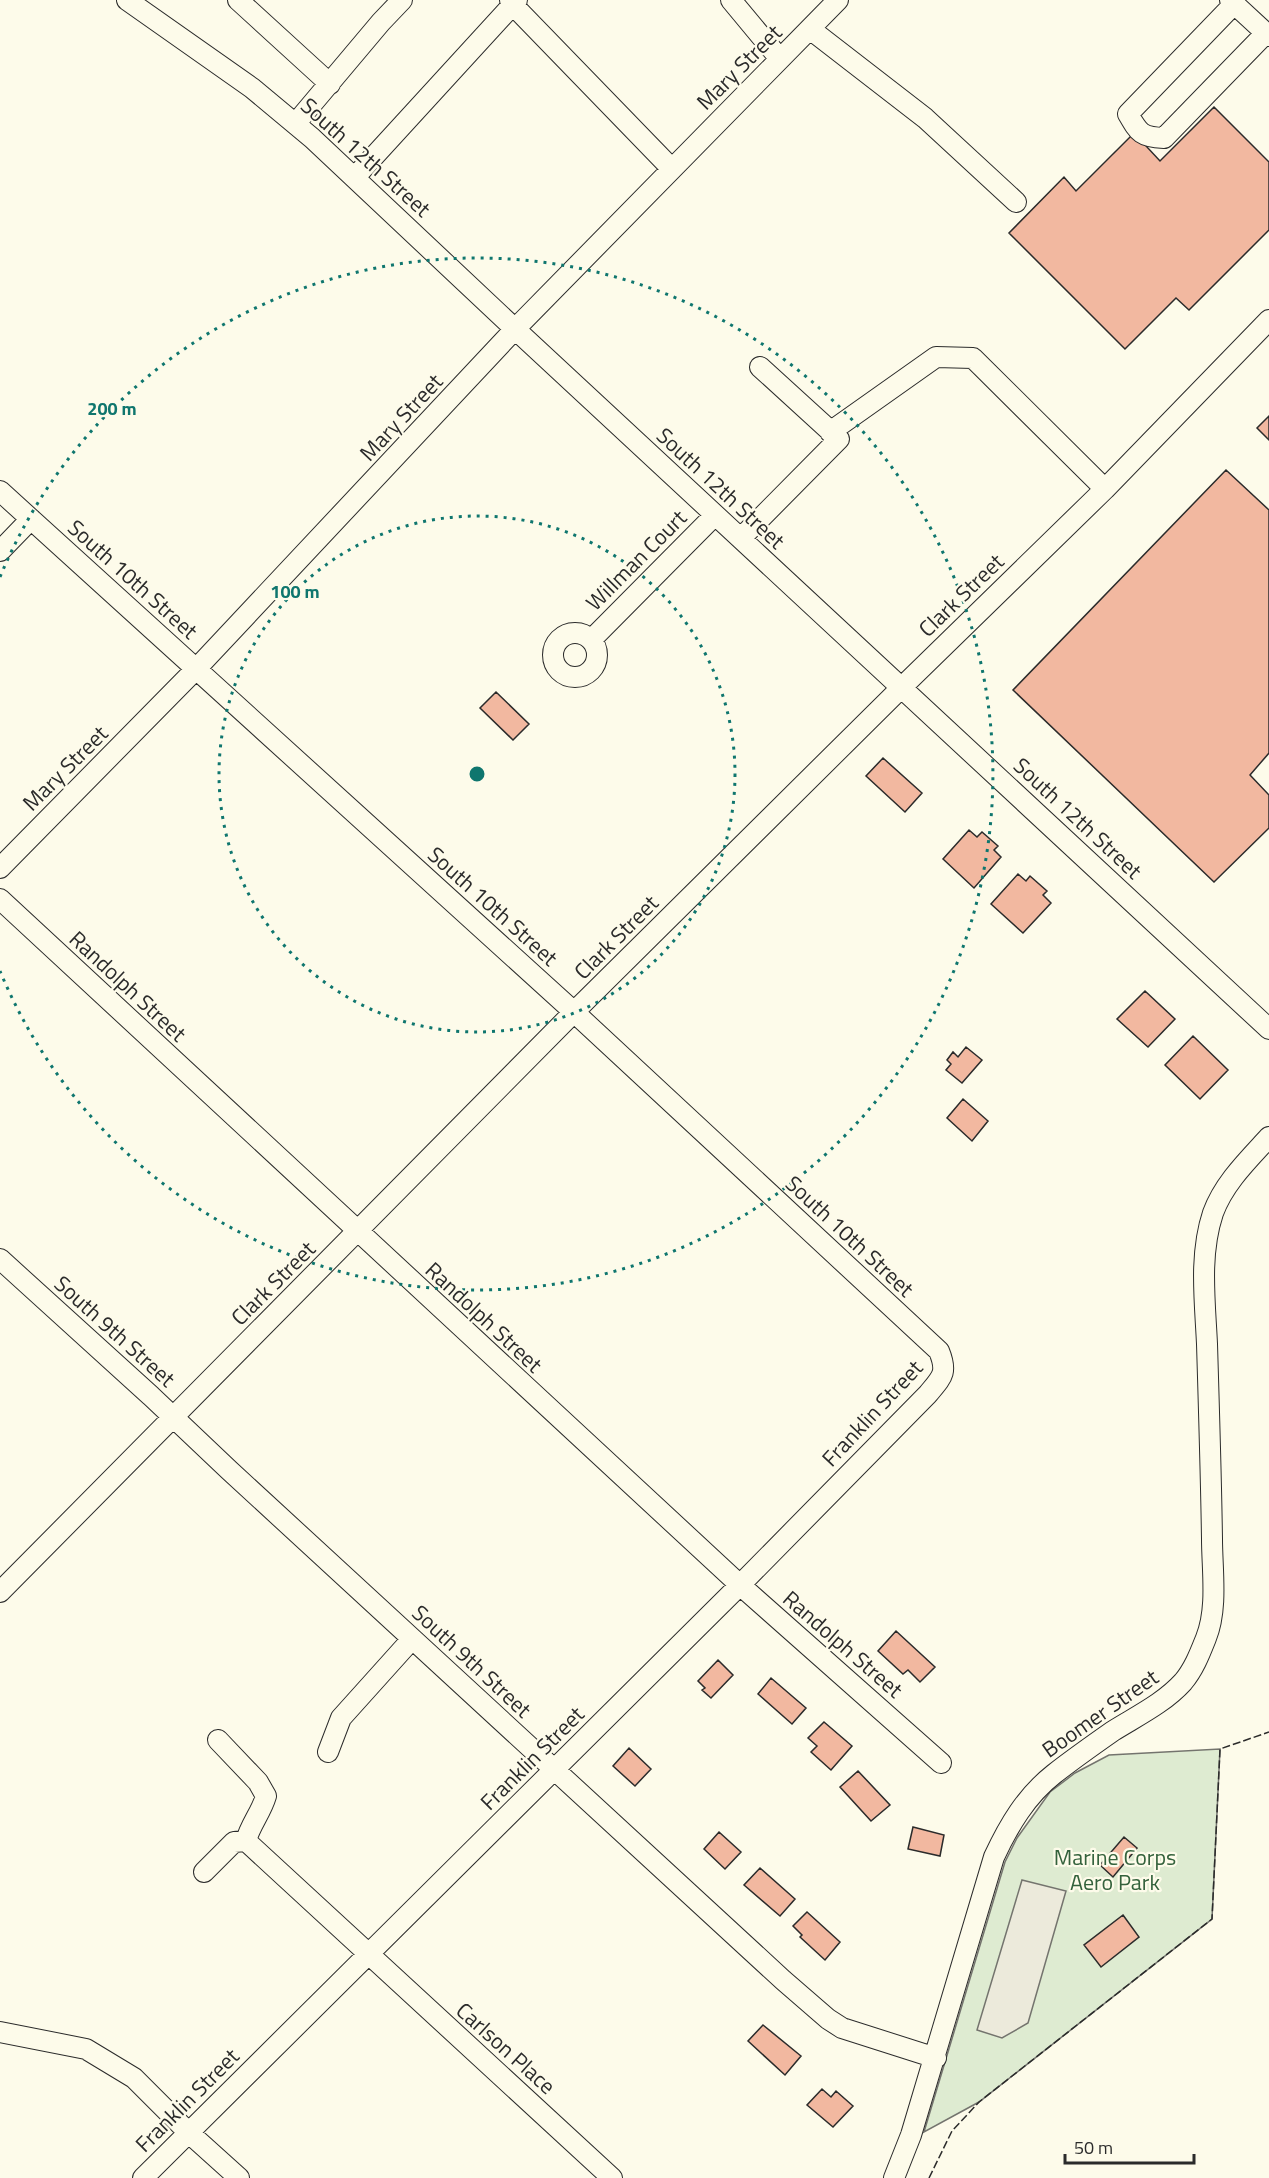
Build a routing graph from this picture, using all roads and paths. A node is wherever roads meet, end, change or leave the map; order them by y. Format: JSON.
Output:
{"nodes":[{"id":1,"x":127,"y":0,"type":"edge"},
{"id":2,"x":238,"y":0,"type":"edge"},
{"id":3,"x":402,"y":0,"type":"edge"},
{"id":4,"x":731,"y":0,"type":"edge"},
{"id":5,"x":838,"y":0,"type":"edge"},
{"id":6,"x":513,"y":2,"type":"edge"},
{"id":7,"x":1232,"y":2,"type":"edge"},
{"id":8,"x":810,"y":29,"type":"junction"},
{"id":9,"x":1268,"y":35,"type":"edge"},
{"id":10,"x":780,"y":59,"type":"junction"},
{"id":11,"x":330,"y":84,"type":"junction"},
{"id":12,"x":296,"y":123,"type":"junction"},
{"id":13,"x":671,"y":168,"type":"junction"},
{"id":14,"x":355,"y":177,"type":"junction"},
{"id":15,"x":1016,"y":202,"type":"dead end"},
{"id":16,"x":1269,"y":320,"type":"edge"},
{"id":17,"x":515,"y":329,"type":"junction"},
{"id":18,"x":760,"y":367,"type":"dead end"},
{"id":19,"x":830,"y":432,"type":"junction"},
{"id":20,"x":1105,"y":489,"type":"junction"},
{"id":21,"x":0,"y":491,"type":"edge"},
{"id":22,"x":715,"y":515,"type":"junction"},
{"id":23,"x":31,"y":519,"type":"junction"},
{"id":24,"x":741,"y":538,"type":"junction"},
{"id":25,"x":0,"y":551,"type":"edge"},
{"id":26,"x":591,"y":640,"type":"dead end"},
{"id":27,"x":197,"y":668,"type":"junction"},
{"id":28,"x":901,"y":688,"type":"junction"},
{"id":29,"x":0,"y":868,"type":"edge"},
{"id":30,"x":0,"y":899,"type":"edge"},
{"id":31,"x":574,"y":1012,"type":"junction"},
{"id":32,"x":1269,"y":1029,"type":"edge"},
{"id":33,"x":1269,"y":1137,"type":"edge"},
{"id":34,"x":357,"y":1232,"type":"junction"},
{"id":35,"x":0,"y":1259,"type":"edge"},
{"id":36,"x":945,"y":1364,"type":"joint"},
{"id":37,"x":174,"y":1418,"type":"junction"},
{"id":38,"x":740,"y":1585,"type":"junction"},
{"id":39,"x":0,"y":1592,"type":"edge"},
{"id":40,"x":412,"y":1639,"type":"junction"},
{"id":41,"x":218,"y":1740,"type":"dead end"},
{"id":42,"x":327,"y":1752,"type":"dead end"},
{"id":43,"x":942,"y":1763,"type":"dead end"},
{"id":44,"x":555,"y":1770,"type":"junction"},
{"id":45,"x":246,"y":1841,"type":"junction"},
{"id":46,"x":204,"y":1872,"type":"dead end"},
{"id":47,"x":367,"y":1954,"type":"junction"},
{"id":48,"x":0,"y":2032,"type":"edge"},
{"id":49,"x":936,"y":2058,"type":"junction"},
{"id":50,"x":188,"y":2132,"type":"junction"},
{"id":51,"x":143,"y":2178,"type":"edge"},
{"id":52,"x":239,"y":2178,"type":"edge"},
{"id":53,"x":612,"y":2178,"type":"edge"},
{"id":54,"x":894,"y":2178,"type":"edge"}],
"edges":[{"from":1,"to":12,"type":"street","name":"South 12th Street"},
{"from":2,"to":11,"type":"street"},
{"from":3,"to":11,"type":"street"},
{"from":4,"to":10,"type":"street"},
{"from":5,"to":8,"type":"street","name":"Mary Street"},
{"from":6,"to":13,"type":"street"},
{"from":6,"to":14,"type":"street"},
{"from":7,"to":9,"type":"street"},
{"from":7,"to":9,"type":"street"},
{"from":8,"to":10,"type":"street","name":"Mary Street"},
{"from":8,"to":15,"type":"street"},
{"from":10,"to":13,"type":"street","name":"Mary Street"},
{"from":11,"to":12,"type":"street"},
{"from":12,"to":14,"type":"street","name":"South 12th Street"},
{"from":13,"to":17,"type":"street","name":"Mary Street"},
{"from":14,"to":17,"type":"street","name":"South 12th Street"},
{"from":16,"to":20,"type":"street","name":"Clark Street"},
{"from":17,"to":22,"type":"street","name":"South 12th Street"},
{"from":17,"to":27,"type":"street","name":"Mary Street"},
{"from":18,"to":19,"type":"street"},
{"from":19,"to":20,"type":"street"},
{"from":19,"to":24,"type":"street"},
{"from":20,"to":28,"type":"street","name":"Clark Street"},
{"from":21,"to":23,"type":"street","name":"South 10th Street"},
{"from":22,"to":24,"type":"street","name":"South 12th Street"},
{"from":22,"to":26,"type":"street","name":"Willman Court"},
{"from":23,"to":25,"type":"street"},
{"from":23,"to":27,"type":"street","name":"South 10th Street"},
{"from":24,"to":28,"type":"street","name":"South 12th Street"},
{"from":27,"to":29,"type":"street","name":"Mary Street"},
{"from":27,"to":31,"type":"street","name":"South 10th Street"},
{"from":28,"to":31,"type":"street","name":"Clark Street"},
{"from":28,"to":32,"type":"street","name":"South 12th Street"},
{"from":30,"to":34,"type":"street","name":"Randolph Street"},
{"from":31,"to":34,"type":"street","name":"Clark Street"},
{"from":31,"to":36,"type":"street","name":"South 10th Street"},
{"from":33,"to":49,"type":"street","name":"Boomer Street"},
{"from":34,"to":37,"type":"street","name":"Clark Street"},
{"from":34,"to":38,"type":"street","name":"Randolph Street"},
{"from":35,"to":37,"type":"street","name":"South 9th Street"},
{"from":36,"to":38,"type":"street","name":"Franklin Street"},
{"from":37,"to":39,"type":"street","name":"Clark Street"},
{"from":37,"to":40,"type":"street","name":"South 9th Street"},
{"from":38,"to":43,"type":"street","name":"Randolph Street"},
{"from":38,"to":44,"type":"street","name":"Franklin Street"},
{"from":40,"to":42,"type":"street"},
{"from":40,"to":44,"type":"street","name":"South 9th Street"},
{"from":41,"to":45,"type":"street"},
{"from":44,"to":47,"type":"street","name":"Franklin Street"},
{"from":44,"to":49,"type":"street","name":"South 9th Street"},
{"from":45,"to":46,"type":"street"},
{"from":45,"to":47,"type":"street","name":"Carlson Place"},
{"from":47,"to":50,"type":"street","name":"Franklin Street"},
{"from":47,"to":53,"type":"street","name":"Carlson Place"},
{"from":48,"to":50,"type":"street"},
{"from":49,"to":54,"type":"street","name":"Boomer Street"},
{"from":50,"to":51,"type":"street","name":"Franklin Street"},
{"from":50,"to":52,"type":"street"}]}
